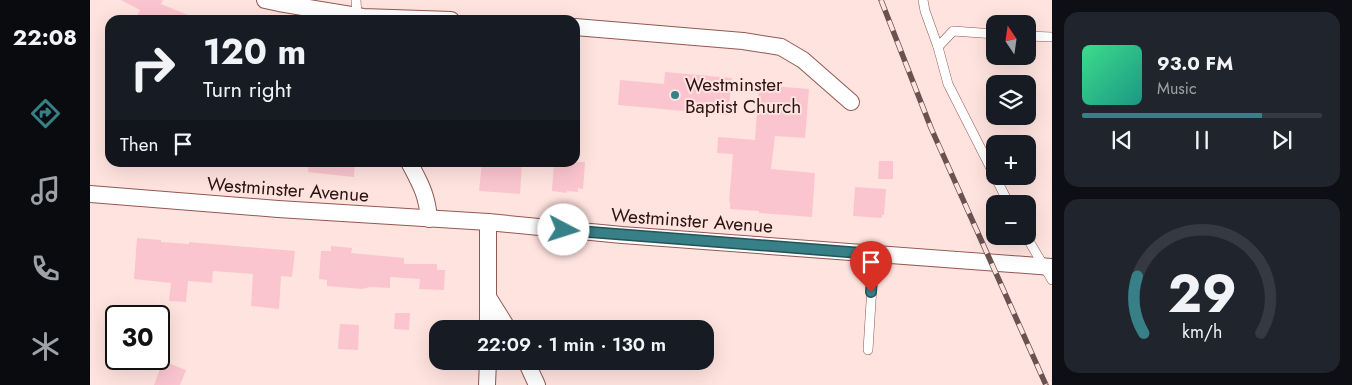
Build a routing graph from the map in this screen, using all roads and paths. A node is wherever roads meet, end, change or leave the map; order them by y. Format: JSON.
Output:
{"nodes":[{"id":1,"x":265,"y":0,"type":"edge"},
{"id":2,"x":356,"y":0,"type":"edge"},
{"id":3,"x":923,"y":0,"type":"edge"},
{"id":4,"x":325,"y":10,"type":"edge"},
{"id":5,"x":352,"y":15,"type":"edge"},
{"id":6,"x":358,"y":15,"type":"edge"},
{"id":7,"x":580,"y":27,"type":"edge"},
{"id":8,"x":986,"y":33,"type":"edge"},
{"id":9,"x":1036,"y":36,"type":"edge"},
{"id":10,"x":1052,"y":37,"type":"edge"},
{"id":11,"x":938,"y":47,"type":"junction"},
{"id":12,"x":851,"y":102,"type":"dead end"},
{"id":13,"x":411,"y":167,"type":"edge"},
{"id":14,"x":90,"y":194,"type":"edge"},
{"id":15,"x":1004,"y":195,"type":"edge"},
{"id":16,"x":429,"y":219,"type":"junction"},
{"id":17,"x":488,"y":222,"type":"junction"},
{"id":18,"x":1032,"y":245,"type":"edge"},
{"id":19,"x":874,"y":254,"type":"junction"},
{"id":20,"x":1049,"y":272,"type":"edge"},
{"id":21,"x":488,"y":296,"type":"junction"},
{"id":22,"x":488,"y":320,"type":"edge"},
{"id":23,"x":503,"y":320,"type":"edge"},
{"id":24,"x":868,"y":350,"type":"dead end"},
{"id":25,"x":488,"y":370,"type":"edge"},
{"id":26,"x":530,"y":370,"type":"edge"},
{"id":27,"x":487,"y":385,"type":"edge"},
{"id":28,"x":537,"y":385,"type":"edge"}],
"edges":[{"from":1,"to":4,"type":"street"},
{"from":2,"to":6,"type":"lane"},
{"from":3,"to":11,"type":"lane"},
{"from":4,"to":5,"type":"street"},
{"from":7,"to":12,"type":"street"},
{"from":8,"to":11,"type":"lane"},
{"from":9,"to":10,"type":"lane"},
{"from":11,"to":15,"type":"lane"},
{"from":13,"to":16,"type":"street"},
{"from":14,"to":16,"type":"street","name":"Westminster Avenue"},
{"from":16,"to":17,"type":"street","name":"Westminster Avenue"},
{"from":17,"to":19,"type":"street","name":"Westminster Avenue"},
{"from":17,"to":21,"type":"street"},
{"from":18,"to":20,"type":"lane"},
{"from":19,"to":20,"type":"street","name":"Westminster Avenue"},
{"from":19,"to":24,"type":"lane"},
{"from":21,"to":22,"type":"street"},
{"from":21,"to":23,"type":"street"},
{"from":25,"to":27,"type":"street"},
{"from":26,"to":28,"type":"street"}]}
